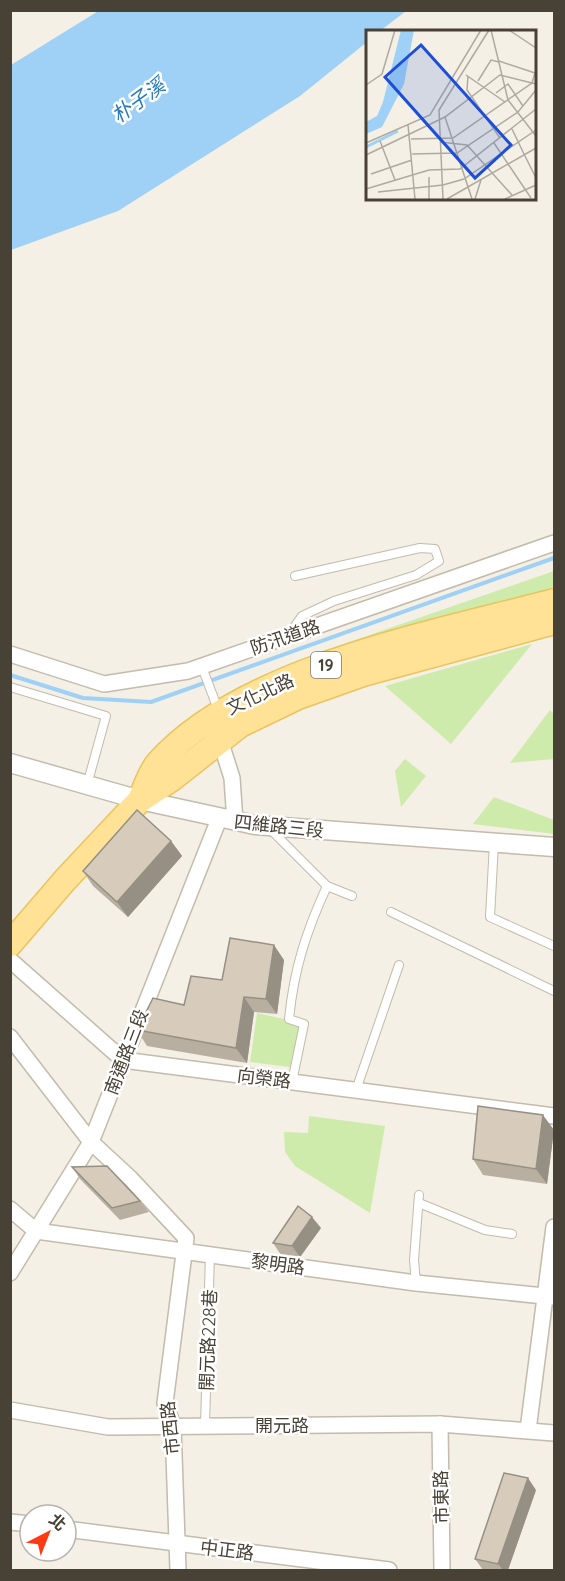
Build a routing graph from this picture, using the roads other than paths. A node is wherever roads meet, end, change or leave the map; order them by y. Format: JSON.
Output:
{"nodes":[{"id":1,"x":555,"y":543,"type":"edge"},
{"id":2,"x":295,"y":576,"type":"dead end"},
{"id":3,"x":555,"y":602,"type":"edge"},
{"id":4,"x":555,"y":622,"type":"edge"},
{"id":5,"x":288,"y":636,"type":"junction"},
{"id":6,"x":10,"y":654,"type":"edge"},
{"id":7,"x":202,"y":667,"type":"junction"},
{"id":8,"x":10,"y":687,"type":"edge"},
{"id":9,"x":220,"y":713,"type":"junction"},
{"id":10,"x":220,"y":740,"type":"junction"},
{"id":11,"x":10,"y":763,"type":"edge"},
{"id":12,"x":87,"y":785,"type":"junction"},
{"id":13,"x":140,"y":800,"type":"junction"},
{"id":14,"x":227,"y":820,"type":"junction"},
{"id":15,"x":267,"y":826,"type":"junction"},
{"id":16,"x":494,"y":843,"type":"junction"},
{"id":17,"x":555,"y":847,"type":"edge"},
{"id":18,"x":327,"y":885,"type":"junction"},
{"id":19,"x":352,"y":896,"type":"dead end"},
{"id":20,"x":391,"y":912,"type":"dead end"},
{"id":21,"x":10,"y":944,"type":"edge"},
{"id":22,"x":555,"y":946,"type":"edge"},
{"id":23,"x":10,"y":960,"type":"edge"},
{"id":24,"x":399,"y":965,"type":"dead end"},
{"id":25,"x":555,"y":991,"type":"edge"},
{"id":26,"x":10,"y":1037,"type":"edge"},
{"id":27,"x":123,"y":1060,"type":"junction"},
{"id":28,"x":292,"y":1082,"type":"junction"},
{"id":29,"x":356,"y":1090,"type":"junction"},
{"id":30,"x":555,"y":1116,"type":"edge"},
{"id":31,"x":91,"y":1142,"type":"junction"},
{"id":32,"x":10,"y":1209,"type":"edge"},
{"id":33,"x":555,"y":1227,"type":"edge"},
{"id":34,"x":36,"y":1232,"type":"junction"},
{"id":35,"x":512,"y":1234,"type":"dead end"},
{"id":36,"x":186,"y":1251,"type":"junction"},
{"id":37,"x":210,"y":1254,"type":"junction"},
{"id":38,"x":10,"y":1273,"type":"edge"},
{"id":39,"x":416,"y":1283,"type":"junction"},
{"id":40,"x":550,"y":1296,"type":"edge"},
{"id":41,"x":10,"y":1410,"type":"edge"},
{"id":42,"x":440,"y":1424,"type":"junction"},
{"id":43,"x":206,"y":1425,"type":"junction"},
{"id":44,"x":173,"y":1426,"type":"junction"},
{"id":45,"x":528,"y":1430,"type":"junction"},
{"id":46,"x":555,"y":1433,"type":"edge"},
{"id":47,"x":78,"y":1531,"type":"edge"},
{"id":48,"x":177,"y":1544,"type":"junction"},
{"id":49,"x":338,"y":1567,"type":"edge"},
{"id":50,"x":178,"y":1570,"type":"edge"},
{"id":51,"x":389,"y":1570,"type":"edge"},
{"id":52,"x":442,"y":1570,"type":"edge"}],
"edges":[{"from":1,"to":5,"type":"street","name":"防汛道路"},
{"from":2,"to":5,"type":"lane"},
{"from":3,"to":9,"type":"main road","name":"文化北路","number":"19"},
{"from":4,"to":10,"type":"main road","name":"文化北路","number":"19"},
{"from":5,"to":7,"type":"street","name":"防汛道路"},
{"from":6,"to":7,"type":"street","name":"防汛道路"},
{"from":7,"to":9,"type":"lane"},
{"from":8,"to":12,"type":"lane"},
{"from":9,"to":13,"type":"main road","name":"文化北路","number":"19"},
{"from":10,"to":13,"type":"main road","name":"文化北路","number":"19"},
{"from":10,"to":14,"type":"street"},
{"from":11,"to":12,"type":"street","name":"四維路三段"},
{"from":12,"to":13,"type":"street","name":"四維路三段"},
{"from":13,"to":14,"type":"street","name":"四維路三段"},
{"from":13,"to":21,"type":"main road","name":"文化北路","number":"19"},
{"from":14,"to":15,"type":"street","name":"四維路三段"},
{"from":14,"to":27,"type":"street","name":"南通路三段"},
{"from":15,"to":16,"type":"street","name":"四維路三段"},
{"from":15,"to":18,"type":"lane"},
{"from":16,"to":17,"type":"street","name":"四維路三段"},
{"from":16,"to":22,"type":"lane"},
{"from":18,"to":19,"type":"lane"},
{"from":18,"to":28,"type":"lane"},
{"from":20,"to":25,"type":"lane"},
{"from":23,"to":27,"type":"street"},
{"from":24,"to":29,"type":"lane"},
{"from":26,"to":31,"type":"street"},
{"from":27,"to":28,"type":"street","name":"向榮路"},
{"from":27,"to":31,"type":"street","name":"南通路三段"},
{"from":28,"to":29,"type":"street","name":"向榮路"},
{"from":29,"to":30,"type":"street","name":"向榮路"},
{"from":31,"to":34,"type":"street","name":"南通路三段"},
{"from":31,"to":36,"type":"street"},
{"from":32,"to":34,"type":"street"},
{"from":33,"to":40,"type":"street"},
{"from":34,"to":36,"type":"street","name":"黎明路"},
{"from":34,"to":38,"type":"street","name":"南通路三段"},
{"from":35,"to":39,"type":"lane"},
{"from":36,"to":37,"type":"street","name":"黎明路"},
{"from":36,"to":44,"type":"street","name":"市西路"},
{"from":37,"to":39,"type":"street","name":"黎明路"},
{"from":37,"to":43,"type":"lane","name":"開元路228巷"},
{"from":39,"to":40,"type":"street","name":"黎明路"},
{"from":40,"to":45,"type":"street"},
{"from":41,"to":44,"type":"street","name":"開元路"},
{"from":42,"to":43,"type":"street","name":"開元路"},
{"from":42,"to":45,"type":"street","name":"開元路"},
{"from":42,"to":52,"type":"street","name":"市東路"},
{"from":43,"to":44,"type":"street","name":"開元路"},
{"from":44,"to":48,"type":"street","name":"市西路"},
{"from":45,"to":46,"type":"street","name":"開元路"},
{"from":47,"to":48,"type":"street","name":"中正路"},
{"from":48,"to":49,"type":"street","name":"中正路"},
{"from":48,"to":50,"type":"street","name":"市西路"},
{"from":49,"to":51,"type":"street","name":"中正路"}]}
